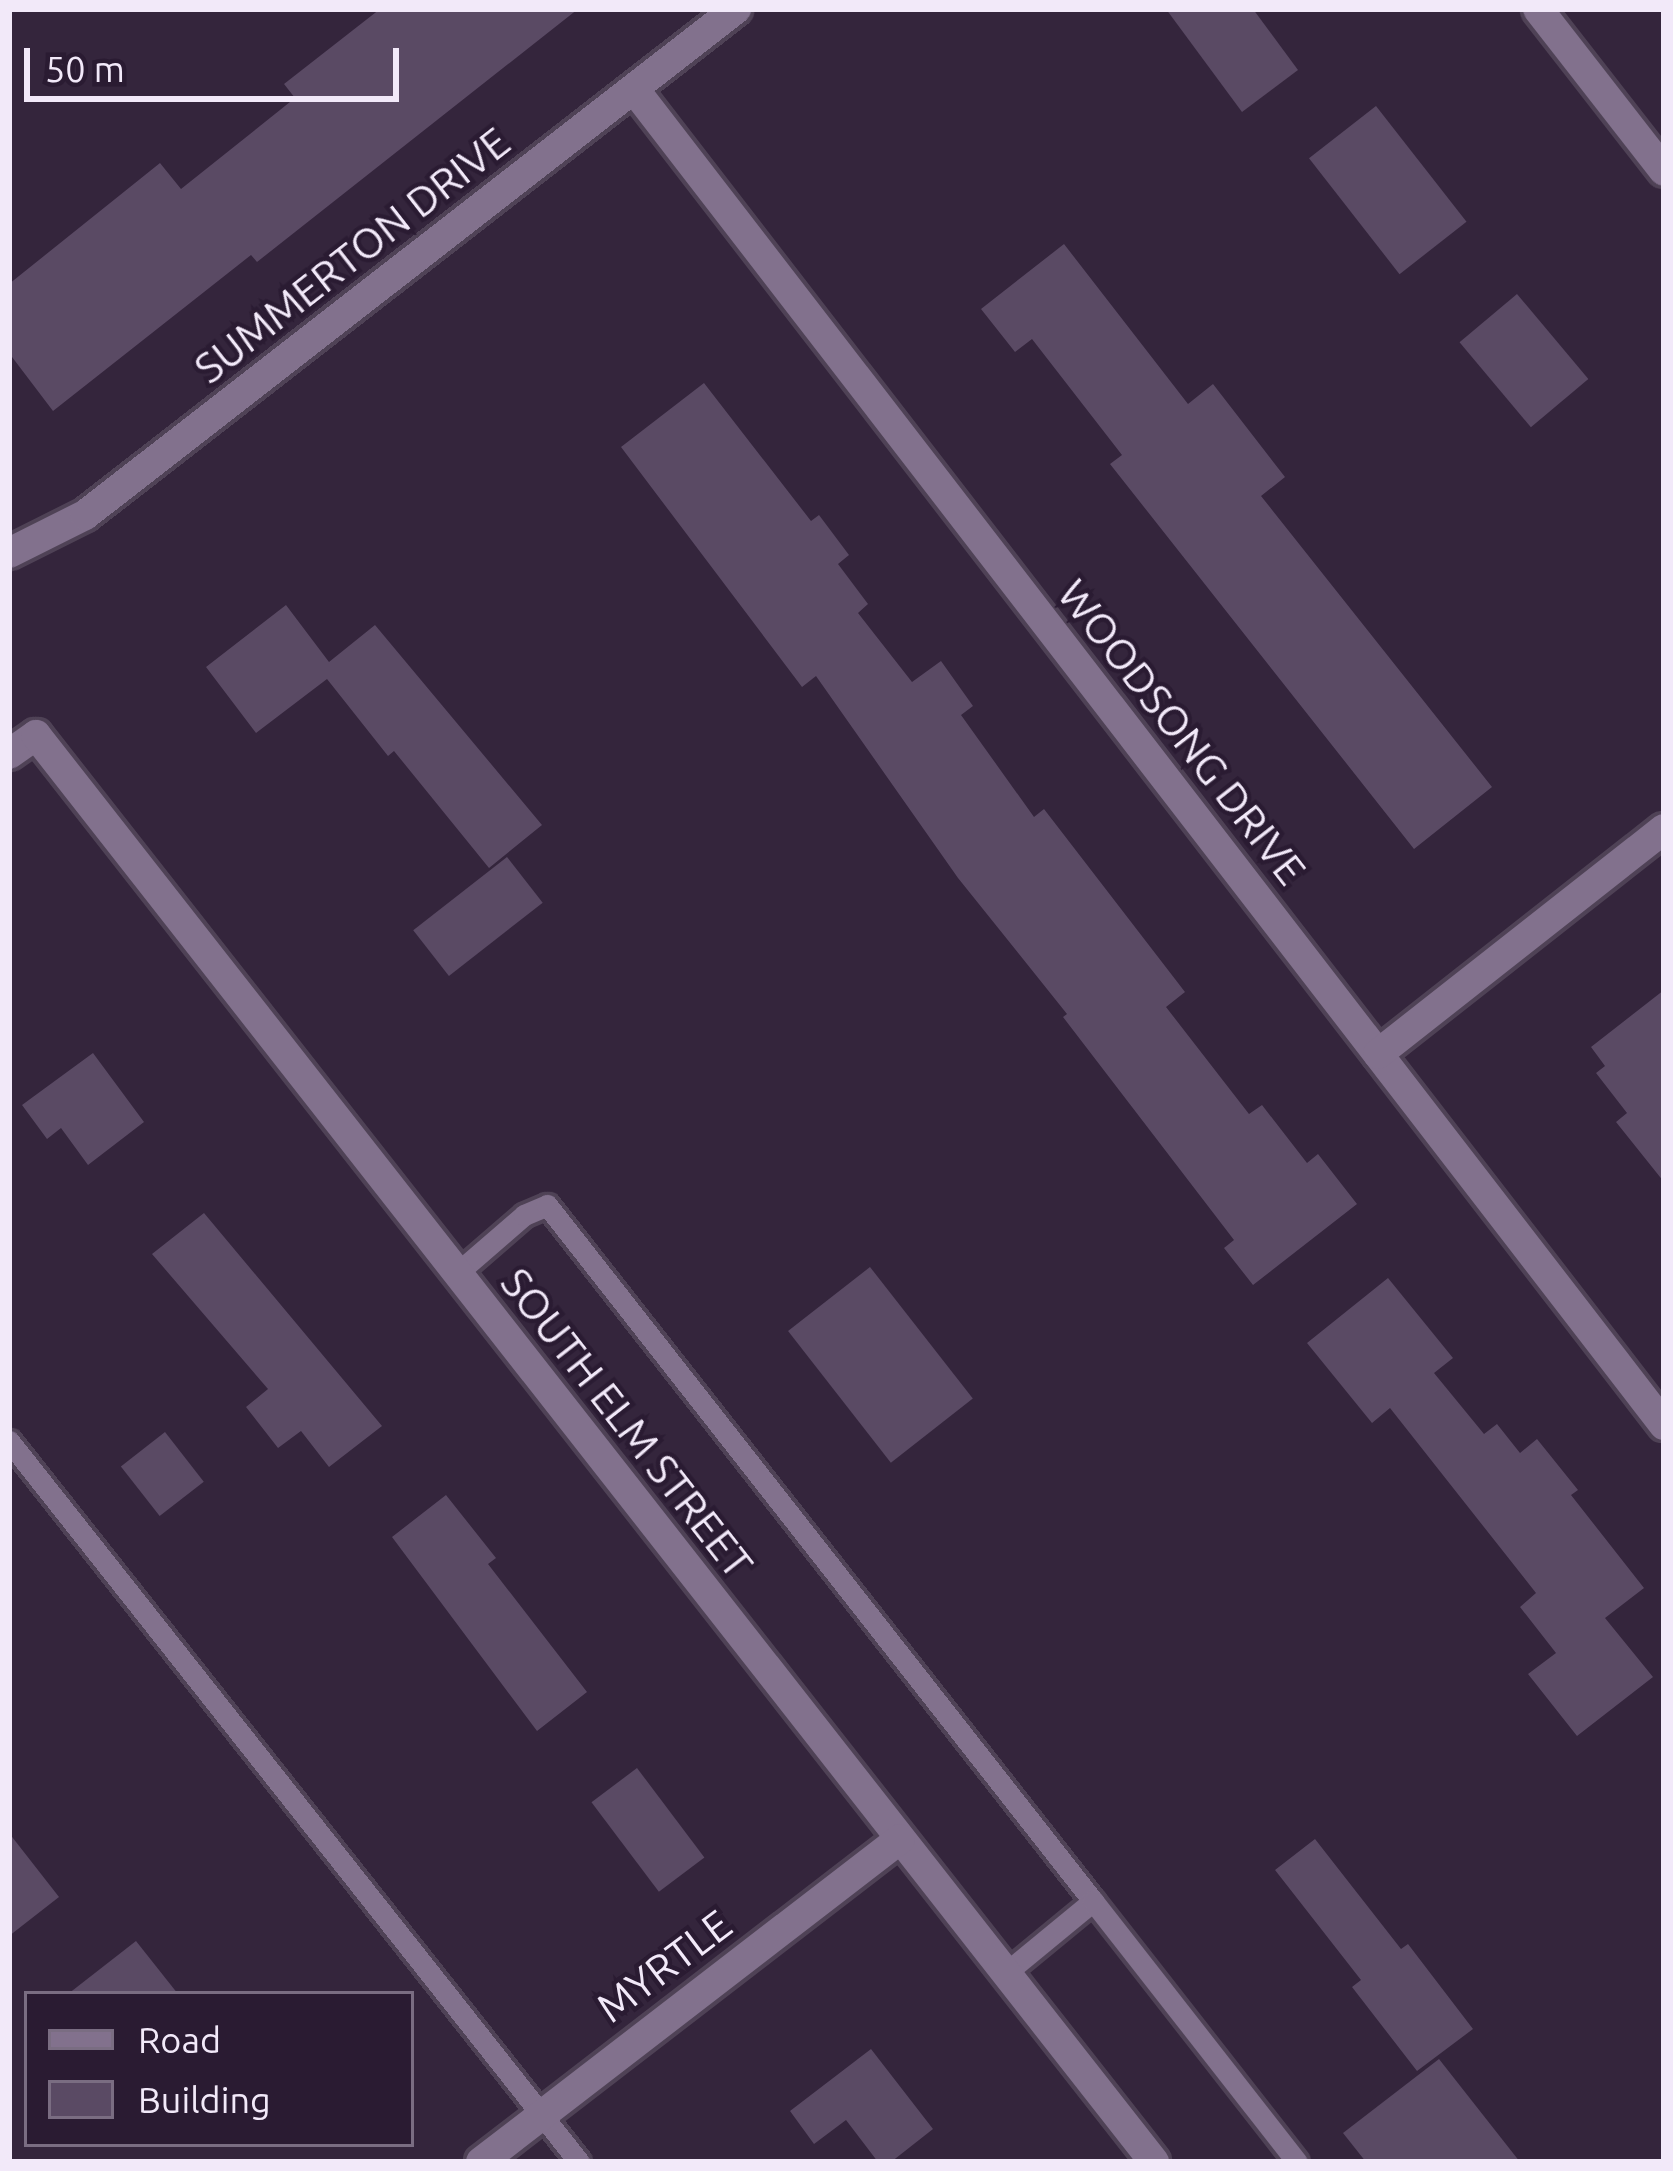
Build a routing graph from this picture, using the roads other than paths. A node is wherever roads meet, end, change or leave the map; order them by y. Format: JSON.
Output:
{"nodes":[{"id":1,"x":736,"y":9,"type":"edge"},
{"id":2,"x":1538,"y":9,"type":"edge"},
{"id":3,"x":634,"y":89,"type":"junction"},
{"id":4,"x":1664,"y":171,"type":"edge"},
{"id":5,"x":9,"y":553,"type":"edge"},
{"id":6,"x":9,"y":754,"type":"edge"},
{"id":7,"x":1664,"y":829,"type":"edge"},
{"id":8,"x":1378,"y":1054,"type":"junction"},
{"id":9,"x":456,"y":1274,"type":"junction"},
{"id":10,"x":1664,"y":1425,"type":"edge"},
{"id":11,"x":9,"y":1441,"type":"edge"},
{"id":12,"x":900,"y":1839,"type":"junction"},
{"id":13,"x":1093,"y":1901,"type":"junction"},
{"id":14,"x":1007,"y":1972,"type":"junction"},
{"id":15,"x":542,"y":2113,"type":"junction"},
{"id":16,"x":481,"y":2162,"type":"edge"},
{"id":17,"x":579,"y":2162,"type":"edge"},
{"id":18,"x":1154,"y":2162,"type":"edge"},
{"id":19,"x":1298,"y":2162,"type":"edge"}],
"edges":[{"from":1,"to":3,"type":"street","name":"SUMMERTON DRIVE"},
{"from":2,"to":4,"type":"street"},
{"from":3,"to":5,"type":"street","name":"SUMMERTON DRIVE"},
{"from":3,"to":8,"type":"street","name":"WOODSONG DRIVE"},
{"from":6,"to":9,"type":"street","name":"SOUTH ELM STREET"},
{"from":7,"to":8,"type":"street"},
{"from":8,"to":10,"type":"street","name":"WOODSONG DRIVE"},
{"from":9,"to":12,"type":"street","name":"SOUTH ELM STREET"},
{"from":9,"to":13,"type":"lane"},
{"from":11,"to":15,"type":"lane"},
{"from":12,"to":14,"type":"street","name":"SOUTH ELM STREET"},
{"from":12,"to":15,"type":"street","name":"MYRTLE"},
{"from":13,"to":14,"type":"lane"},
{"from":13,"to":19,"type":"lane"},
{"from":14,"to":18,"type":"street","name":"SOUTH ELM STREET"},
{"from":15,"to":16,"type":"street","name":"MYRTLE"},
{"from":15,"to":17,"type":"lane"}]}
